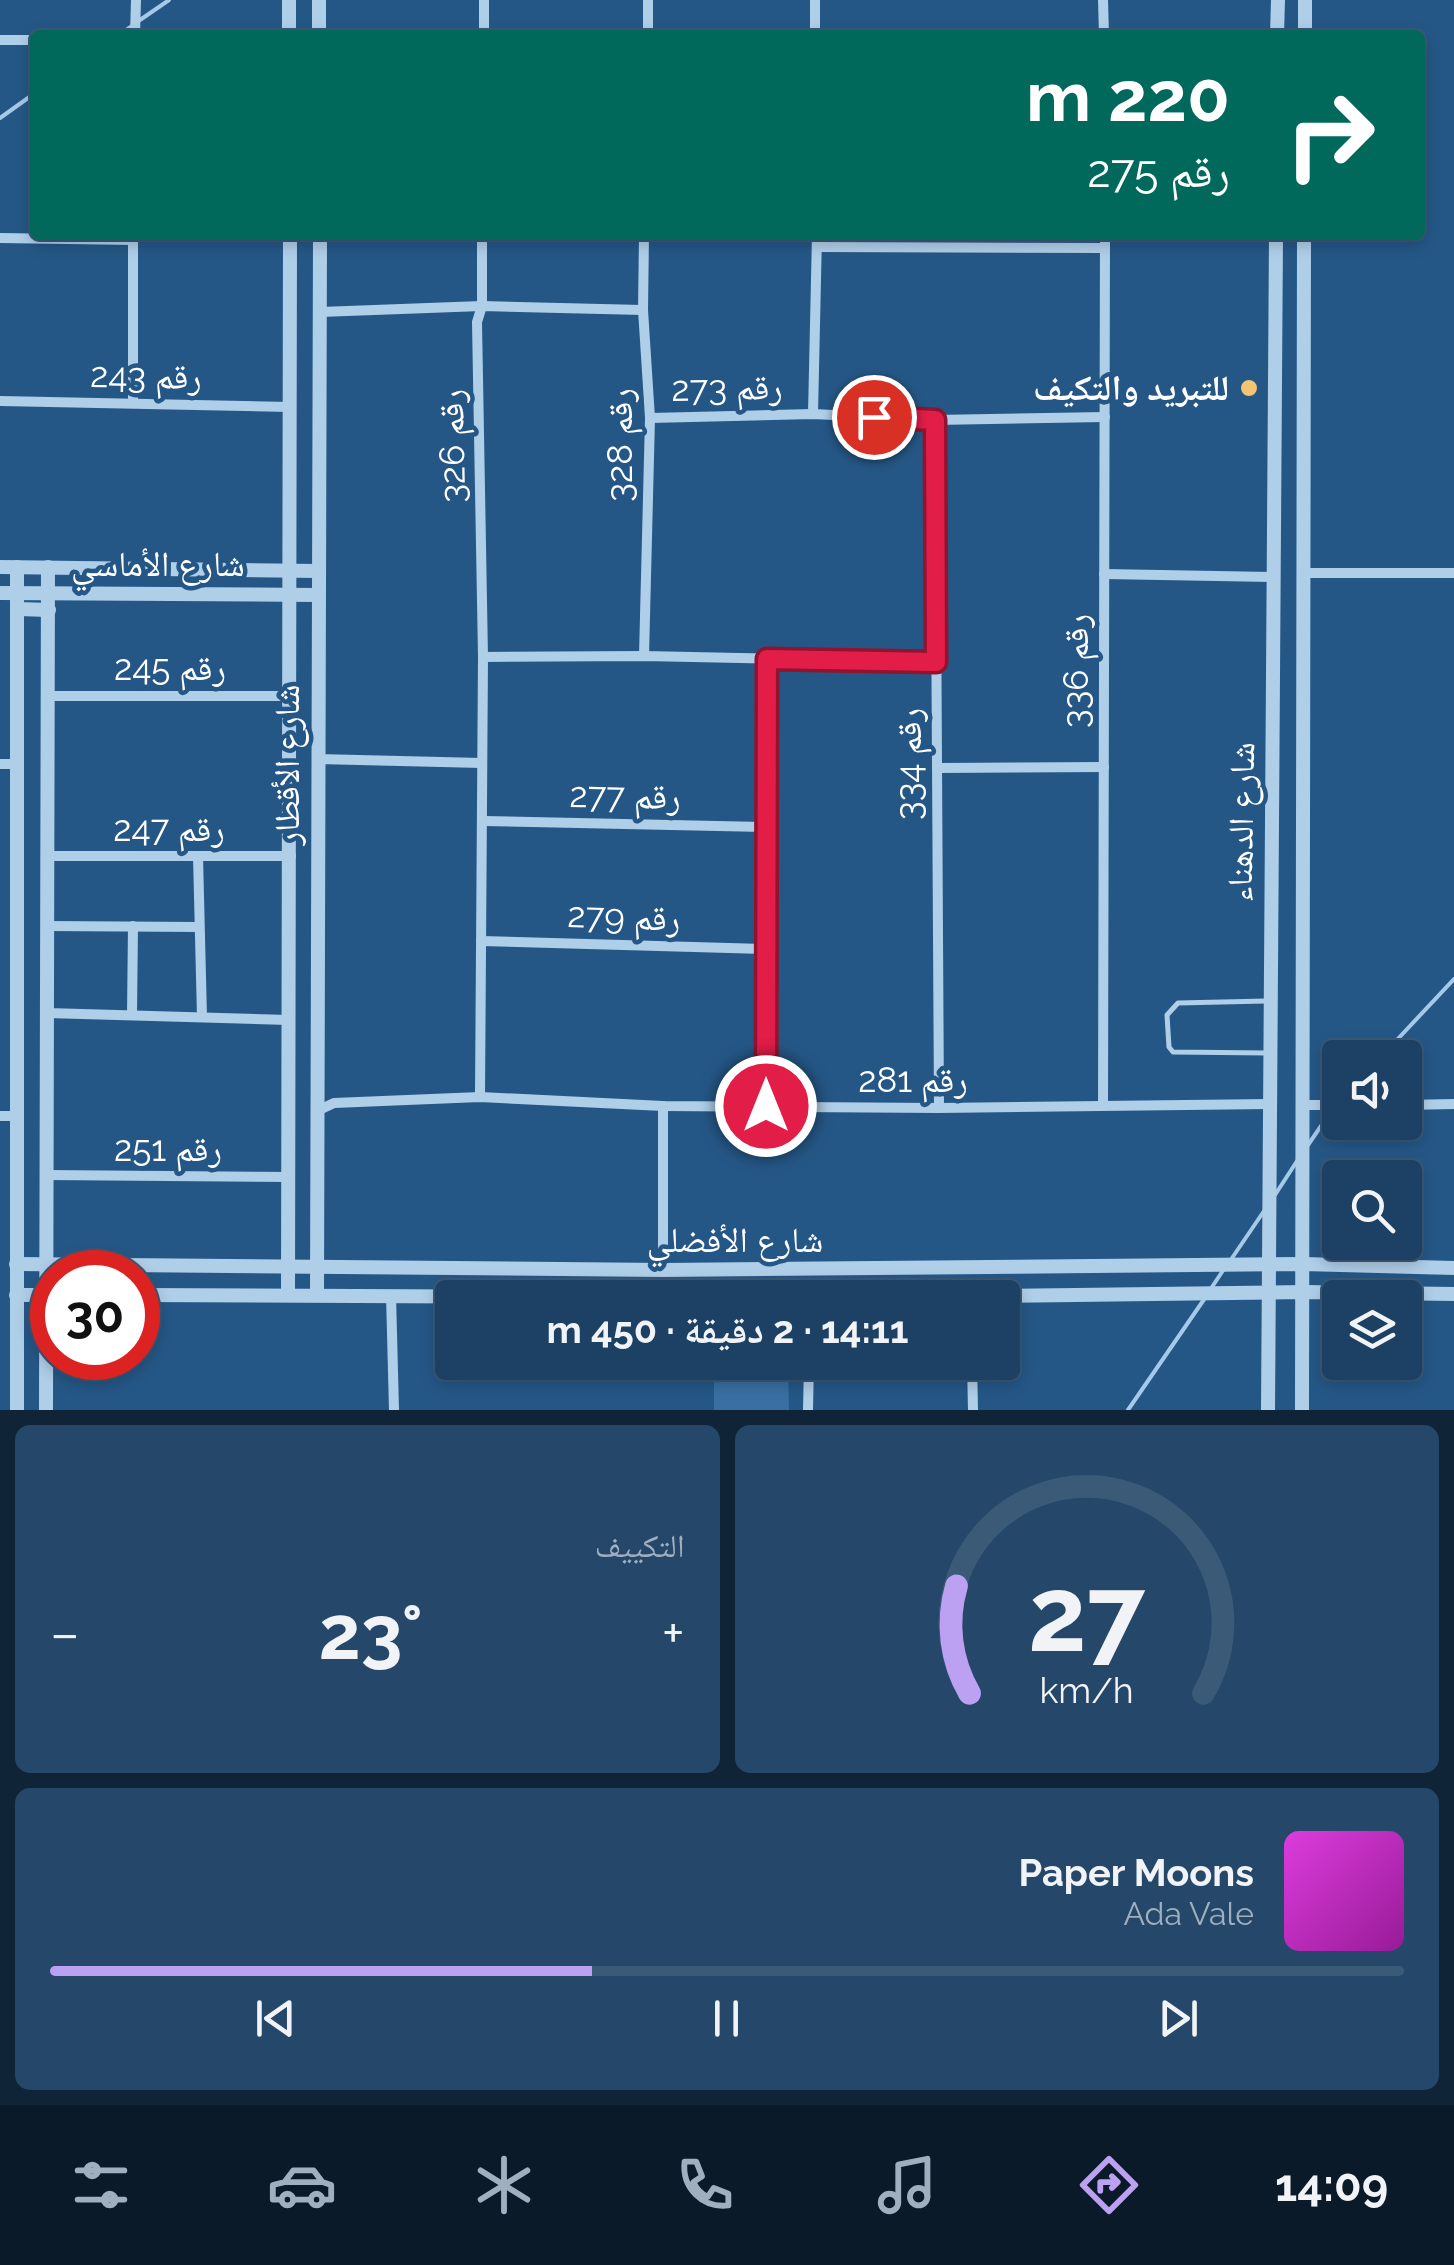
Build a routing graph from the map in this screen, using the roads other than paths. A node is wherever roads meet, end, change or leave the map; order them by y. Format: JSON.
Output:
{"nodes":[{"id":1,"x":136,"y":0,"type":"edge"},
{"id":2,"x":290,"y":0,"type":"edge"},
{"id":3,"x":319,"y":0,"type":"edge"},
{"id":4,"x":484,"y":0,"type":"edge"},
{"id":5,"x":648,"y":0,"type":"edge"},
{"id":6,"x":815,"y":0,"type":"edge"},
{"id":7,"x":1104,"y":0,"type":"edge"},
{"id":8,"x":1278,"y":0,"type":"edge"},
{"id":9,"x":1305,"y":0,"type":"edge"},
{"id":10,"x":136,"y":30,"type":"edge"},
{"id":11,"x":290,"y":30,"type":"edge"},
{"id":12,"x":319,"y":30,"type":"edge"},
{"id":13,"x":484,"y":30,"type":"edge"},
{"id":14,"x":648,"y":30,"type":"edge"},
{"id":15,"x":815,"y":30,"type":"edge"},
{"id":16,"x":1104,"y":30,"type":"edge"},
{"id":17,"x":1277,"y":30,"type":"edge"},
{"id":18,"x":1305,"y":30,"type":"edge"},
{"id":19,"x":0,"y":40,"type":"edge"},
{"id":20,"x":30,"y":40,"type":"edge"},
{"id":21,"x":0,"y":238,"type":"edge"},
{"id":22,"x":30,"y":238,"type":"edge"},
{"id":23,"x":133,"y":240,"type":"edge"},
{"id":24,"x":290,"y":240,"type":"edge"},
{"id":25,"x":320,"y":240,"type":"edge"},
{"id":26,"x":482,"y":240,"type":"edge"},
{"id":27,"x":644,"y":240,"type":"edge"},
{"id":28,"x":1276,"y":240,"type":"edge"},
{"id":29,"x":1304,"y":240,"type":"edge"},
{"id":30,"x":817,"y":241,"type":"edge"},
{"id":31,"x":1105,"y":241,"type":"edge"},
{"id":32,"x":482,"y":306,"type":"junction"},
{"id":33,"x":643,"y":310,"type":"junction"},
{"id":34,"x":320,"y":312,"type":"junction"},
{"id":35,"x":0,"y":401,"type":"edge"},
{"id":36,"x":133,"y":402,"type":"junction"},
{"id":37,"x":291,"y":407,"type":"junction"},
{"id":38,"x":813,"y":414,"type":"junction"},
{"id":39,"x":1104,"y":416,"type":"junction"},
{"id":40,"x":650,"y":418,"type":"junction"},
{"id":41,"x":935,"y":420,"type":"junction"},
{"id":42,"x":0,"y":567,"type":"edge"},
{"id":43,"x":17,"y":567,"type":"junction"},
{"id":44,"x":48,"y":567,"type":"junction"},
{"id":45,"x":290,"y":571,"type":"junction"},
{"id":46,"x":316,"y":571,"type":"junction"},
{"id":47,"x":1303,"y":573,"type":"junction"},
{"id":48,"x":1454,"y":573,"type":"edge"},
{"id":49,"x":1104,"y":574,"type":"junction"},
{"id":50,"x":1273,"y":577,"type":"junction"},
{"id":51,"x":0,"y":594,"type":"edge"},
{"id":52,"x":289,"y":594,"type":"junction"},
{"id":53,"x":317,"y":595,"type":"junction"},
{"id":54,"x":18,"y":601,"type":"junction"},
{"id":55,"x":48,"y":602,"type":"junction"},
{"id":56,"x":644,"y":656,"type":"junction"},
{"id":57,"x":483,"y":657,"type":"junction"},
{"id":58,"x":767,"y":659,"type":"junction"},
{"id":59,"x":936,"y":662,"type":"junction"},
{"id":60,"x":48,"y":696,"type":"junction"},
{"id":61,"x":290,"y":696,"type":"junction"},
{"id":62,"x":317,"y":760,"type":"junction"},
{"id":63,"x":482,"y":763,"type":"junction"},
{"id":64,"x":0,"y":764,"type":"edge"},
{"id":65,"x":18,"y":764,"type":"junction"},
{"id":66,"x":1104,"y":767,"type":"junction"},
{"id":67,"x":937,"y":768,"type":"junction"},
{"id":68,"x":483,"y":820,"type":"junction"},
{"id":69,"x":766,"y":827,"type":"junction"},
{"id":70,"x":47,"y":856,"type":"junction"},
{"id":71,"x":198,"y":856,"type":"junction"},
{"id":72,"x":291,"y":856,"type":"junction"},
{"id":73,"x":46,"y":926,"type":"junction"},
{"id":74,"x":133,"y":926,"type":"junction"},
{"id":75,"x":199,"y":926,"type":"junction"},
{"id":76,"x":481,"y":941,"type":"junction"},
{"id":77,"x":766,"y":949,"type":"junction"},
{"id":78,"x":1269,"y":1002,"type":"junction"},
{"id":79,"x":47,"y":1014,"type":"junction"},
{"id":80,"x":132,"y":1014,"type":"junction"},
{"id":81,"x":202,"y":1017,"type":"junction"},
{"id":82,"x":288,"y":1020,"type":"junction"},
{"id":83,"x":1270,"y":1053,"type":"junction"},
{"id":84,"x":480,"y":1097,"type":"junction"},
{"id":85,"x":1270,"y":1104,"type":"junction"},
{"id":86,"x":1454,"y":1104,"type":"edge"},
{"id":87,"x":1303,"y":1105,"type":"junction"},
{"id":88,"x":1322,"y":1105,"type":"edge"},
{"id":89,"x":1422,"y":1105,"type":"edge"},
{"id":90,"x":663,"y":1106,"type":"junction"},
{"id":91,"x":766,"y":1106,"type":"junction"},
{"id":92,"x":1102,"y":1106,"type":"junction"},
{"id":93,"x":939,"y":1108,"type":"junction"},
{"id":94,"x":318,"y":1111,"type":"junction"},
{"id":95,"x":0,"y":1116,"type":"edge"},
{"id":96,"x":17,"y":1116,"type":"junction"},
{"id":97,"x":46,"y":1176,"type":"junction"},
{"id":98,"x":289,"y":1177,"type":"junction"},
{"id":99,"x":47,"y":1250,"type":"edge"},
{"id":100,"x":16,"y":1264,"type":"junction"},
{"id":101,"x":30,"y":1264,"type":"edge"},
{"id":102,"x":1303,"y":1264,"type":"junction"},
{"id":103,"x":160,"y":1266,"type":"edge"},
{"id":104,"x":1267,"y":1266,"type":"junction"},
{"id":105,"x":288,"y":1268,"type":"junction"},
{"id":106,"x":318,"y":1268,"type":"junction"},
{"id":107,"x":1454,"y":1268,"type":"edge"},
{"id":108,"x":663,"y":1270,"type":"junction"},
{"id":109,"x":1303,"y":1292,"type":"junction"},
{"id":110,"x":1268,"y":1293,"type":"junction"},
{"id":111,"x":160,"y":1294,"type":"edge"},
{"id":112,"x":288,"y":1294,"type":"junction"},
{"id":113,"x":317,"y":1294,"type":"junction"},
{"id":114,"x":1454,"y":1294,"type":"edge"},
{"id":115,"x":16,"y":1295,"type":"junction"},
{"id":116,"x":30,"y":1295,"type":"edge"},
{"id":117,"x":391,"y":1295,"type":"junction"},
{"id":118,"x":435,"y":1295,"type":"edge"},
{"id":119,"x":1020,"y":1296,"type":"edge"},
{"id":120,"x":47,"y":1380,"type":"edge"},
{"id":121,"x":809,"y":1380,"type":"edge"},
{"id":122,"x":972,"y":1380,"type":"edge"},
{"id":123,"x":17,"y":1410,"type":"edge"},
{"id":124,"x":46,"y":1410,"type":"edge"},
{"id":125,"x":394,"y":1410,"type":"edge"},
{"id":126,"x":808,"y":1410,"type":"edge"},
{"id":127,"x":973,"y":1410,"type":"edge"},
{"id":128,"x":1268,"y":1410,"type":"edge"},
{"id":129,"x":1302,"y":1410,"type":"edge"}],
"edges":[{"from":1,"to":10,"type":"street"},
{"from":2,"to":11,"type":"street"},
{"from":3,"to":12,"type":"street"},
{"from":4,"to":13,"type":"street"},
{"from":5,"to":14,"type":"street"},
{"from":6,"to":15,"type":"street"},
{"from":7,"to":16,"type":"street"},
{"from":8,"to":17,"type":"street"},
{"from":9,"to":18,"type":"street"},
{"from":19,"to":20,"type":"street"},
{"from":21,"to":22,"type":"street"},
{"from":23,"to":36,"type":"street"},
{"from":24,"to":37,"type":"street","name":"شارع الأقطار"},
{"from":25,"to":34,"type":"street","name":"شارع الأقطار"},
{"from":26,"to":32,"type":"street","name":"رقم 326"},
{"from":27,"to":33,"type":"street","name":"رقم 328"},
{"from":28,"to":50,"type":"street","name":"شارع الدهناء"},
{"from":29,"to":47,"type":"street","name":"شارع الدهناء"},
{"from":30,"to":31,"type":"street"},
{"from":30,"to":38,"type":"street"},
{"from":31,"to":39,"type":"street","name":"رقم 336"},
{"from":32,"to":33,"type":"street"},
{"from":32,"to":34,"type":"street"},
{"from":32,"to":57,"type":"street","name":"رقم 326"},
{"from":33,"to":40,"type":"street","name":"رقم 328"},
{"from":34,"to":46,"type":"street","name":"شارع الأقطار"},
{"from":35,"to":36,"type":"street","name":"رقم 243"},
{"from":36,"to":37,"type":"street","name":"رقم 243"},
{"from":37,"to":45,"type":"street","name":"شارع الأقطار"},
{"from":38,"to":40,"type":"street","name":"رقم 273"},
{"from":38,"to":41,"type":"street","name":"رقم 273"},
{"from":39,"to":41,"type":"street","name":"رقم 273"},
{"from":39,"to":49,"type":"street","name":"رقم 336"},
{"from":40,"to":56,"type":"street","name":"رقم 328"},
{"from":41,"to":59,"type":"street","name":"رقم 334"},
{"from":42,"to":43,"type":"street","name":"شارع الأماسي"},
{"from":43,"to":44,"type":"street","name":"شارع الأماسي"},
{"from":43,"to":54,"type":"street"},
{"from":44,"to":45,"type":"street","name":"شارع الأماسي"},
{"from":44,"to":55,"type":"street"},
{"from":45,"to":46,"type":"street","name":"شارع الأماسي"},
{"from":45,"to":52,"type":"street","name":"شارع الأقطار"},
{"from":46,"to":53,"type":"street","name":"شارع الأقطار"},
{"from":47,"to":48,"type":"street"},
{"from":47,"to":87,"type":"street","name":"شارع الدهناء"},
{"from":49,"to":50,"type":"street"},
{"from":49,"to":66,"type":"street","name":"رقم 336"},
{"from":50,"to":78,"type":"street","name":"شارع الدهناء"},
{"from":51,"to":54,"type":"street","name":"شارع الأماسي"},
{"from":52,"to":53,"type":"street","name":"شارع الأماسي"},
{"from":52,"to":55,"type":"street","name":"شارع الأماسي"},
{"from":52,"to":61,"type":"street","name":"شارع الأقطار"},
{"from":53,"to":62,"type":"street","name":"شارع الأقطار"},
{"from":54,"to":55,"type":"street","name":"شارع الأماسي"},
{"from":54,"to":65,"type":"street"},
{"from":55,"to":60,"type":"street"},
{"from":56,"to":57,"type":"street"},
{"from":56,"to":58,"type":"street"},
{"from":57,"to":63,"type":"street","name":"رقم 326"},
{"from":58,"to":59,"type":"street"},
{"from":58,"to":69,"type":"street"},
{"from":59,"to":67,"type":"street","name":"رقم 334"},
{"from":60,"to":61,"type":"street","name":"رقم 245"},
{"from":60,"to":70,"type":"street"},
{"from":61,"to":72,"type":"street","name":"شارع الأقطار"},
{"from":62,"to":63,"type":"street"},
{"from":62,"to":94,"type":"street","name":"شارع الأقطار"},
{"from":63,"to":68,"type":"street","name":"رقم 326"},
{"from":64,"to":65,"type":"street"},
{"from":65,"to":96,"type":"street"},
{"from":66,"to":67,"type":"street"},
{"from":66,"to":92,"type":"street","name":"رقم 336"},
{"from":67,"to":93,"type":"street","name":"رقم 334"},
{"from":68,"to":69,"type":"street","name":"رقم 277"},
{"from":68,"to":76,"type":"street","name":"رقم 326"},
{"from":69,"to":77,"type":"street"},
{"from":70,"to":71,"type":"street","name":"رقم 247"},
{"from":70,"to":73,"type":"street"},
{"from":71,"to":72,"type":"street","name":"رقم 247"},
{"from":71,"to":75,"type":"street"},
{"from":72,"to":82,"type":"street","name":"شارع الأقطار"},
{"from":73,"to":74,"type":"street"},
{"from":73,"to":79,"type":"street"},
{"from":74,"to":75,"type":"street"},
{"from":74,"to":80,"type":"street"},
{"from":75,"to":81,"type":"street"},
{"from":76,"to":77,"type":"street","name":"رقم 279"},
{"from":76,"to":84,"type":"street","name":"رقم 326"},
{"from":77,"to":91,"type":"street"},
{"from":78,"to":83,"type":"street","name":"شارع الدهناء"},
{"from":78,"to":83,"type":"lane"},
{"from":79,"to":80,"type":"street"},
{"from":79,"to":97,"type":"street"},
{"from":80,"to":81,"type":"street"},
{"from":81,"to":82,"type":"street"},
{"from":82,"to":98,"type":"street","name":"شارع الأقطار"},
{"from":83,"to":85,"type":"street","name":"شارع الدهناء"},
{"from":84,"to":90,"type":"street","name":"رقم 281"},
{"from":84,"to":94,"type":"street","name":"رقم 281"},
{"from":85,"to":92,"type":"street","name":"رقم 281"},
{"from":85,"to":104,"type":"street","name":"شارع الدهناء"},
{"from":86,"to":89,"type":"street"},
{"from":87,"to":88,"type":"street"},
{"from":87,"to":102,"type":"street","name":"شارع الدهناء"},
{"from":90,"to":91,"type":"street","name":"رقم 281"},
{"from":90,"to":108,"type":"street"},
{"from":91,"to":93,"type":"street","name":"رقم 281"},
{"from":92,"to":93,"type":"street","name":"رقم 281"},
{"from":94,"to":106,"type":"street","name":"شارع الأقطار"},
{"from":95,"to":96,"type":"street"},
{"from":96,"to":100,"type":"street"},
{"from":97,"to":98,"type":"street","name":"رقم 251"},
{"from":97,"to":99,"type":"street"},
{"from":98,"to":105,"type":"street","name":"شارع الأقطار"},
{"from":100,"to":101,"type":"street","name":"شارع الأفضلي"},
{"from":100,"to":115,"type":"street"},
{"from":102,"to":104,"type":"street","name":"شارع الأفضلي"},
{"from":102,"to":107,"type":"street","name":"شارع الأفضلي"},
{"from":102,"to":109,"type":"street","name":"شارع الدهناء"},
{"from":103,"to":105,"type":"street","name":"شارع الأفضلي"},
{"from":104,"to":108,"type":"street","name":"شارع الأفضلي"},
{"from":104,"to":110,"type":"street","name":"شارع الدهناء"},
{"from":105,"to":106,"type":"street","name":"شارع الأفضلي"},
{"from":105,"to":112,"type":"street","name":"شارع الأقطار"},
{"from":106,"to":108,"type":"street","name":"شارع الأفضلي"},
{"from":106,"to":113,"type":"street","name":"شارع الأقطار"},
{"from":109,"to":110,"type":"street","name":"شارع الأفضلي"},
{"from":109,"to":114,"type":"street","name":"شارع الأفضلي"},
{"from":109,"to":129,"type":"street","name":"شارع الدهناء"},
{"from":110,"to":119,"type":"street","name":"شارع الأفضلي"},
{"from":110,"to":128,"type":"street","name":"شارع الدهناء"},
{"from":111,"to":112,"type":"street","name":"شارع الأفضلي"},
{"from":112,"to":113,"type":"street","name":"شارع الأفضلي"},
{"from":113,"to":117,"type":"street","name":"شارع الأفضلي"},
{"from":115,"to":116,"type":"street"},
{"from":115,"to":123,"type":"street"},
{"from":117,"to":118,"type":"street","name":"شارع الأفضلي"},
{"from":117,"to":125,"type":"street"},
{"from":120,"to":124,"type":"street"},
{"from":121,"to":126,"type":"street"},
{"from":122,"to":127,"type":"street"}]}
